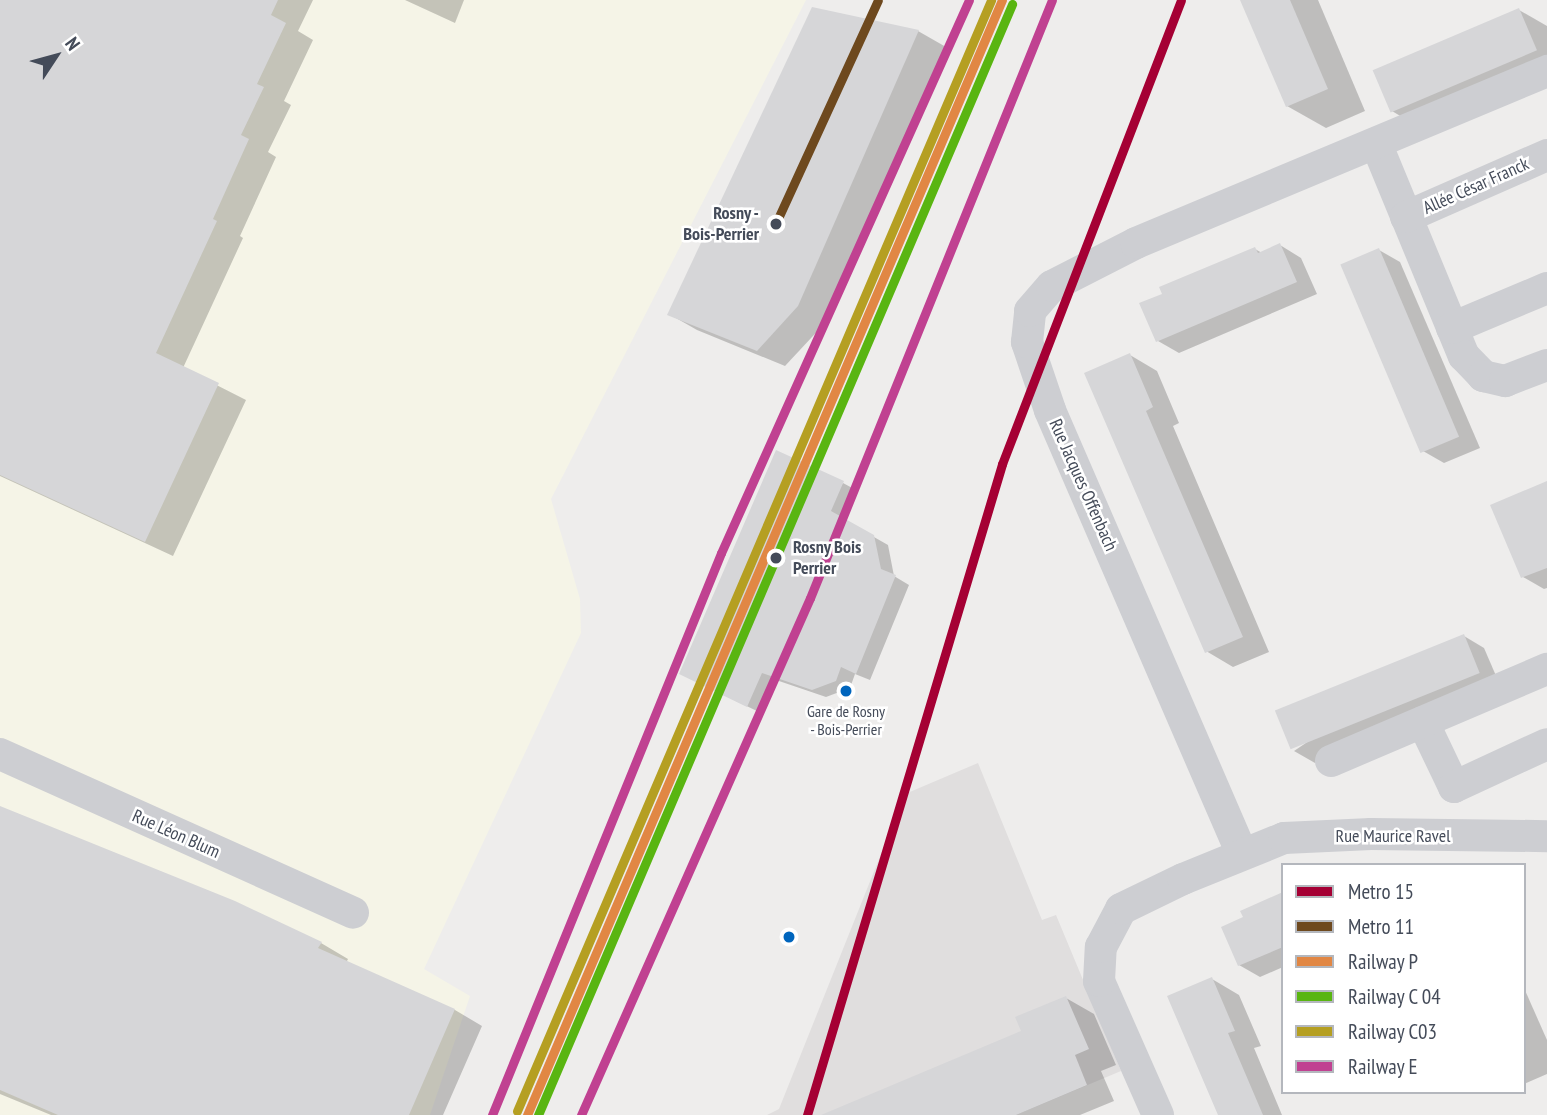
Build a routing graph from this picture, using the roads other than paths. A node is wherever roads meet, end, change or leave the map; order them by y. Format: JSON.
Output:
{"nodes":[{"id":1,"x":1547,"y":71,"type":"edge"},
{"id":2,"x":1376,"y":143,"type":"junction"},
{"id":3,"x":1547,"y":155,"type":"edge"},
{"id":4,"x":1405,"y":217,"type":"junction"},
{"id":5,"x":1547,"y":288,"type":"edge"},
{"id":6,"x":1452,"y":328,"type":"junction"},
{"id":7,"x":1547,"y":365,"type":"edge"},
{"id":8,"x":1547,"y":669,"type":"edge"},
{"id":9,"x":1423,"y":722,"type":"junction"},
{"id":10,"x":1547,"y":744,"type":"edge"},
{"id":11,"x":0,"y":754,"type":"edge"},
{"id":12,"x":1331,"y":761,"type":"dead end"},
{"id":13,"x":1547,"y":836,"type":"edge"},
{"id":14,"x":1242,"y":854,"type":"junction"},
{"id":15,"x":353,"y":913,"type":"dead end"},
{"id":16,"x":1158,"y":1115,"type":"edge"}],
"edges":[{"from":1,"to":2,"type":"street","name":"Rue Jacques Offenbach"},
{"from":2,"to":4,"type":"street","name":"Allée César Franck"},
{"from":2,"to":14,"type":"street","name":"Rue Jacques Offenbach"},
{"from":3,"to":4,"type":"street","name":"Allée César Franck"},
{"from":4,"to":6,"type":"street","name":"Allée César Franck"},
{"from":5,"to":6,"type":"street"},
{"from":6,"to":7,"type":"street","name":"Allée César Franck"},
{"from":8,"to":9,"type":"street"},
{"from":9,"to":10,"type":"street"},
{"from":9,"to":12,"type":"street"},
{"from":11,"to":15,"type":"street","name":"Rue Léon Blum"},
{"from":13,"to":14,"type":"street","name":"Rue Maurice Ravel"},
{"from":14,"to":16,"type":"street"}]}
